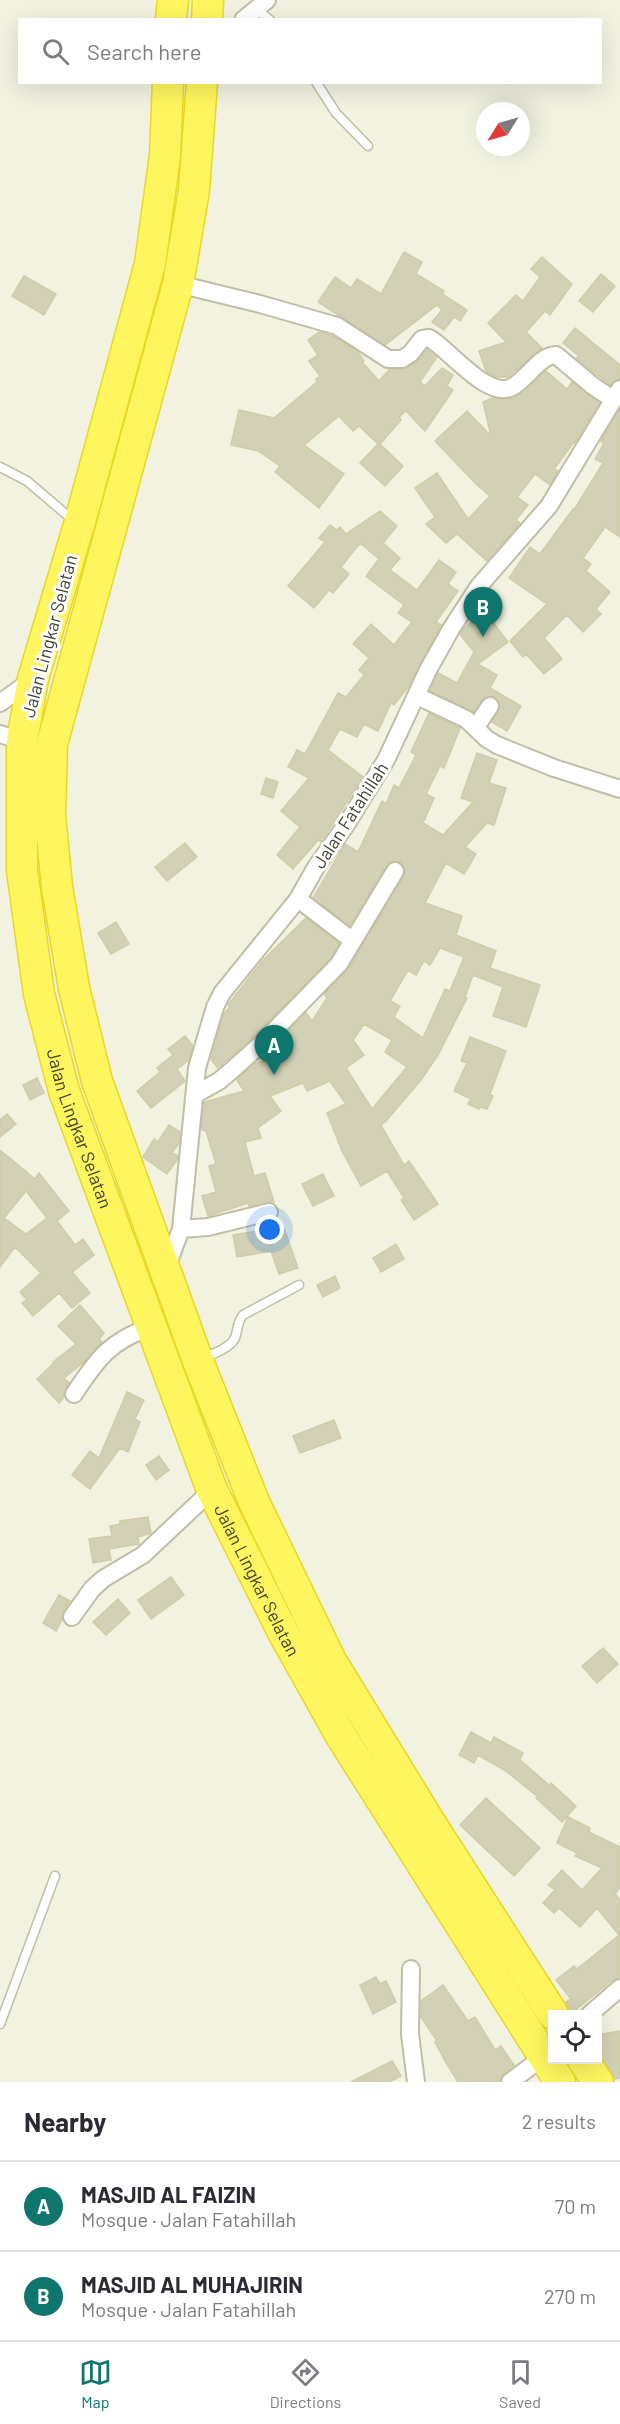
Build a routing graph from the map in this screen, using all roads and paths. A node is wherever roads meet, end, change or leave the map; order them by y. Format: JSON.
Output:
{"nodes":[{"id":1,"x":173,"y":0,"type":"edge"},
{"id":2,"x":208,"y":0,"type":"edge"},
{"id":3,"x":255,"y":9,"type":"edge"},
{"id":4,"x":171,"y":18,"type":"edge"},
{"id":5,"x":207,"y":18,"type":"edge"},
{"id":6,"x":267,"y":18,"type":"edge"},
{"id":7,"x":168,"y":84,"type":"edge"},
{"id":8,"x":202,"y":84,"type":"edge"},
{"id":9,"x":317,"y":84,"type":"edge"},
{"id":10,"x":368,"y":146,"type":"dead end"},
{"id":11,"x":178,"y":284,"type":"junction"},
{"id":12,"x":617,"y":395,"type":"edge"},
{"id":13,"x":0,"y":467,"type":"edge"},
{"id":14,"x":79,"y":525,"type":"junction"},
{"id":15,"x":33,"y":679,"type":"junction"},
{"id":16,"x":417,"y":696,"type":"junction"},
{"id":17,"x":0,"y":703,"type":"edge"},
{"id":18,"x":490,"y":706,"type":"dead end"},
{"id":19,"x":476,"y":727,"type":"junction"},
{"id":20,"x":11,"y":737,"type":"edge"},
{"id":21,"x":620,"y":789,"type":"edge"},
{"id":22,"x":36,"y":818,"type":"junction"},
{"id":23,"x":394,"y":871,"type":"dead end"},
{"id":24,"x":298,"y":899,"type":"junction"},
{"id":25,"x":353,"y":941,"type":"junction"},
{"id":26,"x":196,"y":1094,"type":"junction"},
{"id":27,"x":269,"y":1212,"type":"dead end"},
{"id":28,"x":181,"y":1229,"type":"junction"},
{"id":29,"x":165,"y":1270,"type":"junction"},
{"id":30,"x":299,"y":1285,"type":"dead end"},
{"id":31,"x":151,"y":1327,"type":"junction"},
{"id":32,"x":198,"y":1361,"type":"junction"},
{"id":33,"x":74,"y":1394,"type":"dead end"},
{"id":34,"x":212,"y":1490,"type":"junction"},
{"id":35,"x":72,"y":1617,"type":"dead end"},
{"id":36,"x":431,"y":1824,"type":"junction"},
{"id":37,"x":407,"y":1841,"type":"junction"},
{"id":38,"x":55,"y":1876,"type":"dead end"},
{"id":39,"x":411,"y":1969,"type":"dead end"},
{"id":40,"x":620,"y":1988,"type":"edge"},
{"id":41,"x":550,"y":2010,"type":"edge"},
{"id":42,"x":595,"y":2010,"type":"edge"},
{"id":43,"x":0,"y":2024,"type":"edge"},
{"id":44,"x":543,"y":2058,"type":"junction"},
{"id":45,"x":586,"y":2064,"type":"edge"},
{"id":46,"x":416,"y":2082,"type":"edge"},
{"id":47,"x":510,"y":2082,"type":"edge"},
{"id":48,"x":560,"y":2082,"type":"edge"},
{"id":49,"x":598,"y":2082,"type":"edge"}],
"edges":[{"from":1,"to":4,"type":"highway"},
{"from":2,"to":5,"type":"highway"},
{"from":3,"to":6,"type":"lane"},
{"from":7,"to":14,"type":"highway","name":"Jalan Lingkar Selatan"},
{"from":8,"to":11,"type":"highway","name":"Jalan Lingkar Selatan"},
{"from":9,"to":10,"type":"lane"},
{"from":11,"to":12,"type":"street"},
{"from":11,"to":22,"type":"highway","name":"Jalan Lingkar Selatan"},
{"from":12,"to":16,"type":"street","name":"Jalan Fatahillah"},
{"from":13,"to":14,"type":"lane"},
{"from":14,"to":15,"type":"highway","name":"Jalan Lingkar Selatan"},
{"from":15,"to":17,"type":"street"},
{"from":15,"to":20,"type":"highway","name":"Jalan Lingkar Selatan"},
{"from":16,"to":19,"type":"street"},
{"from":16,"to":24,"type":"street","name":"Jalan Fatahillah"},
{"from":18,"to":19,"type":"street"},
{"from":19,"to":21,"type":"street"},
{"from":20,"to":22,"type":"highway","name":"Jalan Lingkar Selatan"},
{"from":22,"to":29,"type":"highway","name":"Jalan Lingkar Selatan"},
{"from":22,"to":31,"type":"highway","name":"Jalan Lingkar Selatan"},
{"from":23,"to":25,"type":"street"},
{"from":24,"to":25,"type":"street"},
{"from":24,"to":26,"type":"street","name":"Jalan Fatahillah"},
{"from":25,"to":26,"type":"street"},
{"from":26,"to":28,"type":"street","name":"Jalan Fatahillah"},
{"from":27,"to":28,"type":"street"},
{"from":28,"to":29,"type":"street","name":"Jalan Fatahillah"},
{"from":29,"to":32,"type":"highway","name":"Jalan Lingkar Selatan"},
{"from":30,"to":32,"type":"lane"},
{"from":31,"to":33,"type":"street"},
{"from":31,"to":34,"type":"highway","name":"Jalan Lingkar Selatan"},
{"from":32,"to":36,"type":"highway","name":"Jalan Lingkar Selatan"},
{"from":34,"to":35,"type":"street"},
{"from":34,"to":37,"type":"highway","name":"Jalan Lingkar Selatan"},
{"from":36,"to":37,"type":"highway"},
{"from":36,"to":41,"type":"highway","name":"Jalan Lingkar Selatan"},
{"from":37,"to":44,"type":"highway","name":"Jalan Lingkar Selatan"},
{"from":38,"to":43,"type":"lane"},
{"from":39,"to":46,"type":"street"},
{"from":40,"to":42,"type":"street"},
{"from":44,"to":47,"type":"street"},
{"from":44,"to":48,"type":"highway","name":"Jalan Lingkar Selatan"},
{"from":45,"to":49,"type":"highway"}]}
